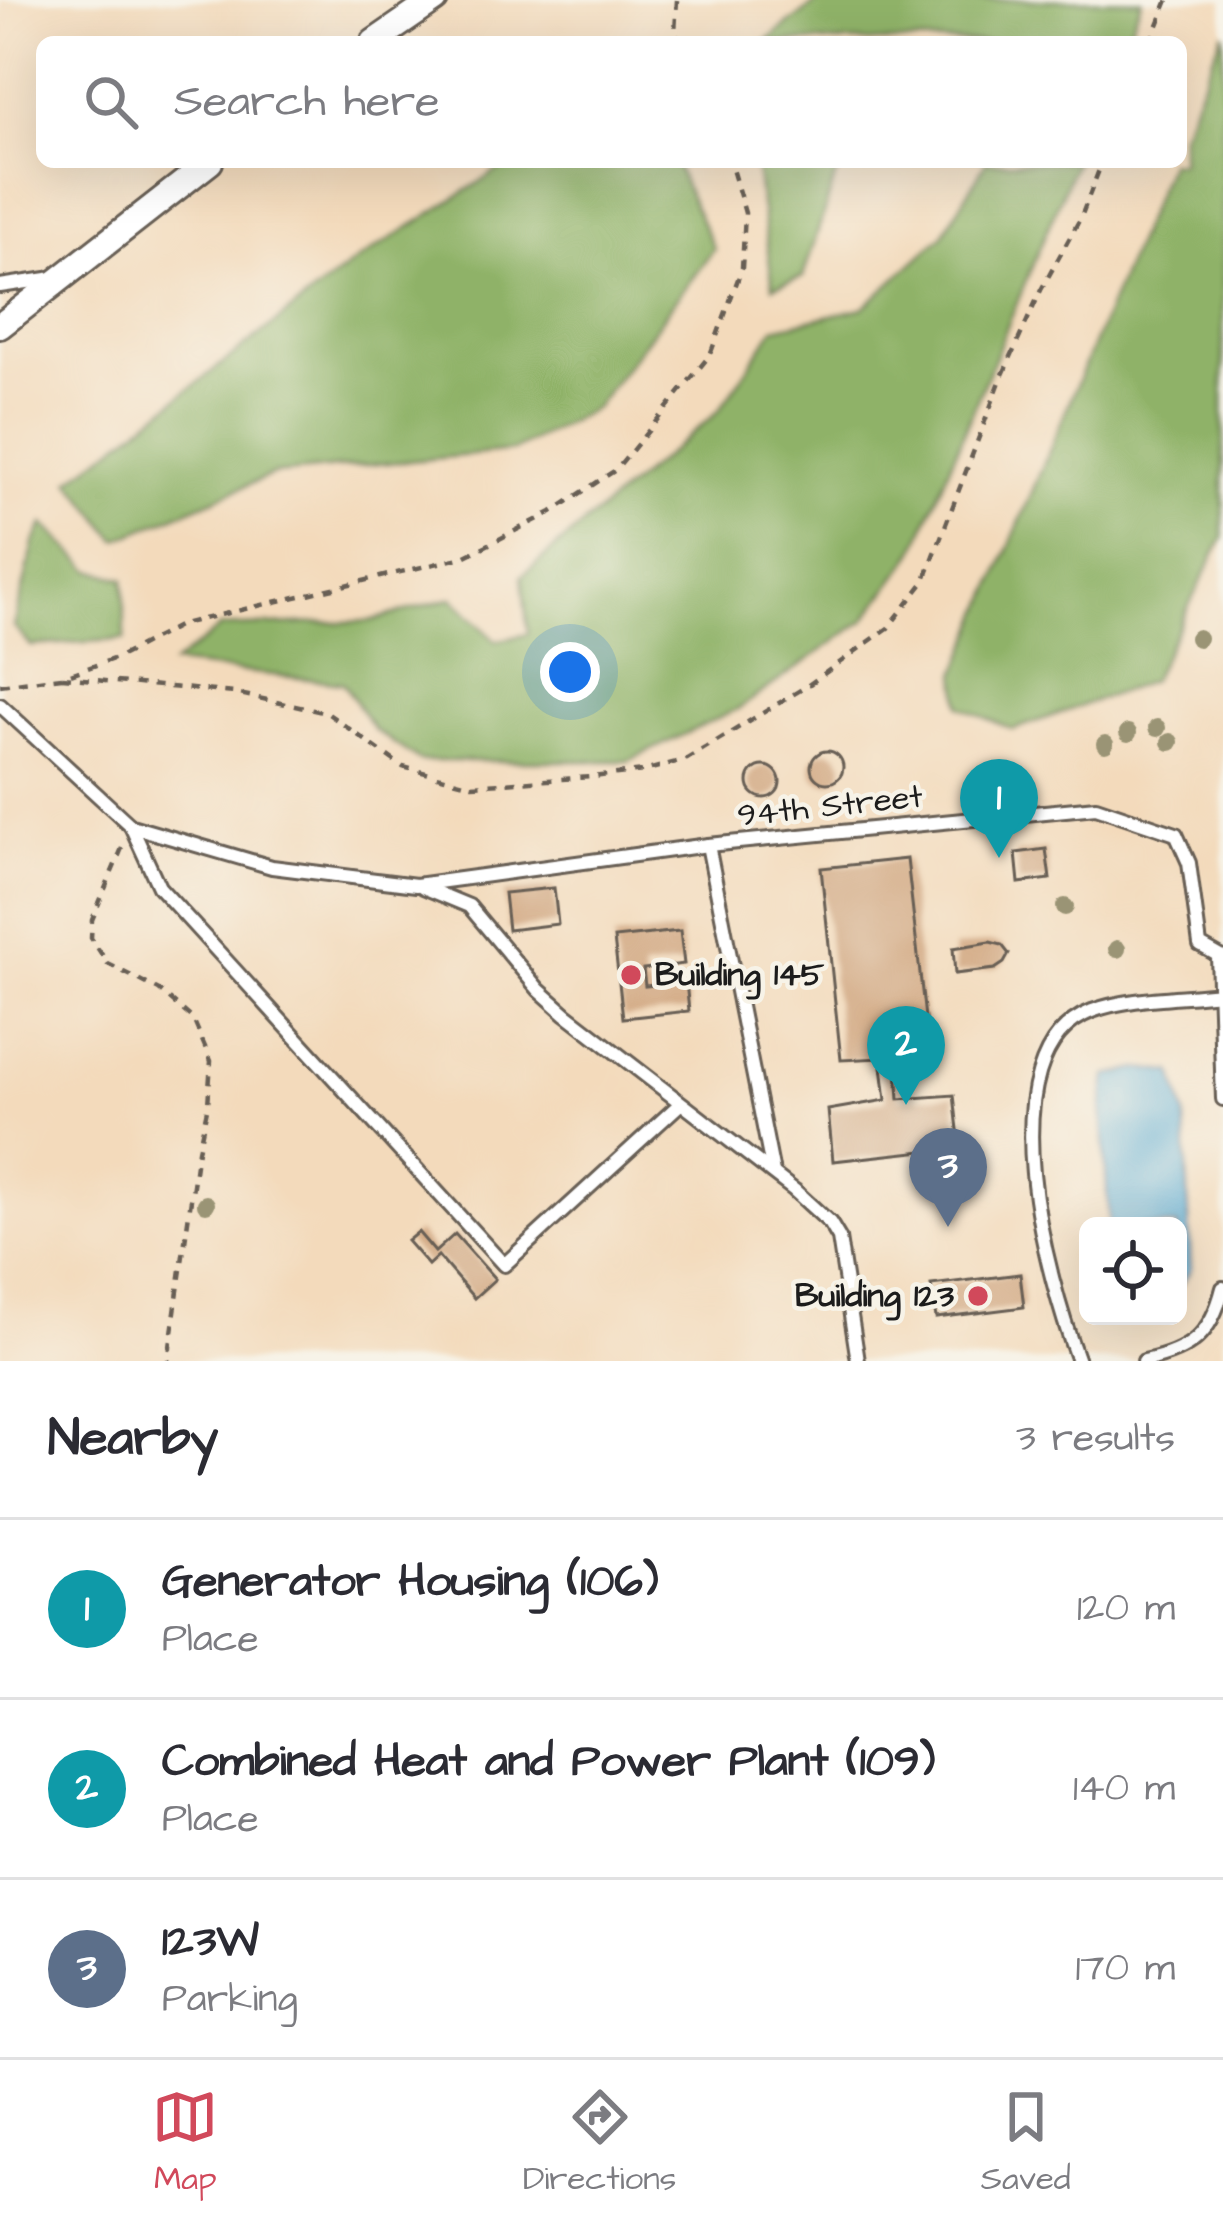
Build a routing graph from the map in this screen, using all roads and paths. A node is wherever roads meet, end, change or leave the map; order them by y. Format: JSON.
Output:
{"nodes":[{"id":1,"x":434,"y":0,"type":"edge"},
{"id":2,"x":677,"y":0,"type":"edge"},
{"id":3,"x":1168,"y":0,"type":"edge"},
{"id":4,"x":383,"y":36,"type":"edge"},
{"id":5,"x":677,"y":36,"type":"edge"},
{"id":6,"x":1153,"y":36,"type":"edge"},
{"id":7,"x":202,"y":168,"type":"edge"},
{"id":8,"x":732,"y":168,"type":"edge"},
{"id":9,"x":1100,"y":168,"type":"edge"},
{"id":10,"x":61,"y":277,"type":"junction"},
{"id":11,"x":0,"y":286,"type":"edge"},
{"id":12,"x":0,"y":326,"type":"edge"},
{"id":13,"x":62,"y":677,"type":"junction"},
{"id":14,"x":0,"y":685,"type":"edge"},
{"id":15,"x":0,"y":705,"type":"edge"},
{"id":16,"x":131,"y":826,"type":"junction"},
{"id":17,"x":708,"y":845,"type":"junction"},
{"id":18,"x":416,"y":885,"type":"junction"},
{"id":19,"x":1221,"y":957,"type":"edge"},
{"id":20,"x":1220,"y":993,"type":"junction"},
{"id":21,"x":1223,"y":1099,"type":"edge"},
{"id":22,"x":680,"y":1104,"type":"junction"},
{"id":23,"x":773,"y":1174,"type":"junction"},
{"id":24,"x":1223,"y":1288,"type":"edge"},
{"id":25,"x":168,"y":1361,"type":"edge"},
{"id":26,"x":858,"y":1361,"type":"edge"},
{"id":27,"x":1078,"y":1361,"type":"edge"},
{"id":28,"x":1144,"y":1361,"type":"edge"}],
"edges":[{"from":1,"to":4,"type":"street"},
{"from":2,"to":5,"type":"path"},
{"from":3,"to":6,"type":"path"},
{"from":7,"to":10,"type":"street"},
{"from":8,"to":13,"type":"path"},
{"from":9,"to":13,"type":"path"},
{"from":10,"to":11,"type":"lane"},
{"from":10,"to":12,"type":"street"},
{"from":13,"to":14,"type":"path"},
{"from":15,"to":16,"type":"lane","name":"94th Street"},
{"from":16,"to":18,"type":"lane","name":"94th Street"},
{"from":16,"to":22,"type":"lane"},
{"from":16,"to":25,"type":"path"},
{"from":17,"to":18,"type":"lane","name":"94th Street"},
{"from":17,"to":19,"type":"lane","name":"94th Street"},
{"from":17,"to":23,"type":"lane"},
{"from":18,"to":22,"type":"lane","name":"94th Street"},
{"from":19,"to":20,"type":"lane"},
{"from":20,"to":21,"type":"lane"},
{"from":20,"to":27,"type":"lane"},
{"from":22,"to":23,"type":"lane","name":"94th Street"},
{"from":23,"to":26,"type":"lane","name":"94th Street"},
{"from":24,"to":28,"type":"lane"}]}
